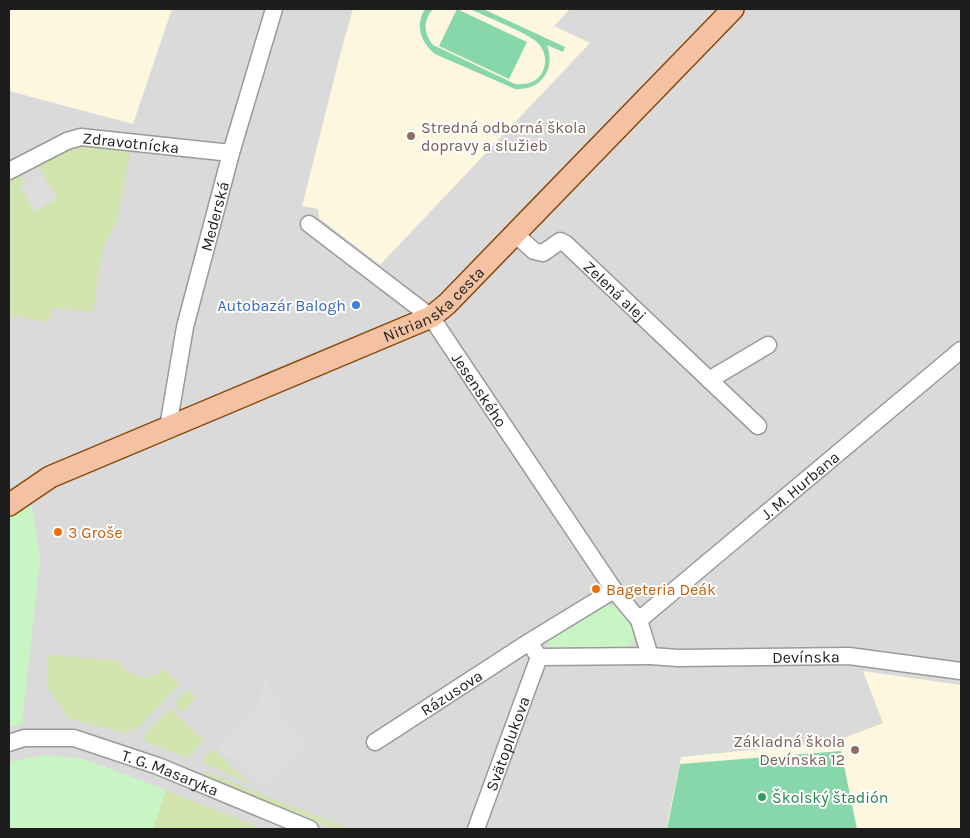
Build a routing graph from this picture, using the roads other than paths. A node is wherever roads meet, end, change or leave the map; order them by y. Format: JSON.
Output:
{"nodes":[{"id":1,"x":274,"y":9,"type":"edge"},
{"id":2,"x":733,"y":9,"type":"edge"},
{"id":3,"x":231,"y":153,"type":"junction"},
{"id":4,"x":9,"y":171,"type":"edge"},
{"id":5,"x":309,"y":224,"type":"dead end"},
{"id":6,"x":515,"y":234,"type":"junction"},
{"id":7,"x":431,"y":317,"type":"junction"},
{"id":8,"x":768,"y":345,"type":"dead end"},
{"id":9,"x":961,"y":350,"type":"edge"},
{"id":10,"x":710,"y":380,"type":"junction"},
{"id":11,"x":758,"y":426,"type":"dead end"},
{"id":12,"x":168,"y":427,"type":"junction"},
{"id":13,"x":9,"y":505,"type":"edge"},
{"id":14,"x":614,"y":590,"type":"junction"},
{"id":15,"x":639,"y":620,"type":"junction"},
{"id":16,"x":528,"y":642,"type":"junction"},
{"id":17,"x":650,"y":656,"type":"junction"},
{"id":18,"x":539,"y":657,"type":"junction"},
{"id":19,"x":961,"y":671,"type":"edge"},
{"id":20,"x":17,"y":740,"type":"edge"},
{"id":21,"x":375,"y":742,"type":"dead end"},
{"id":22,"x":310,"y":829,"type":"edge"},
{"id":23,"x":476,"y":829,"type":"edge"}],
"edges":[{"from":1,"to":3,"type":"street","name":"Mederská"},
{"from":2,"to":6,"type":"main road","name":"Nitrianska cesta"},
{"from":3,"to":4,"type":"street","name":"Zdravotnícka"},
{"from":3,"to":12,"type":"street","name":"Mederská"},
{"from":5,"to":7,"type":"street","name":"Jesenského"},
{"from":6,"to":7,"type":"main road","name":"Nitrianska cesta"},
{"from":6,"to":10,"type":"street","name":"Zelená alej"},
{"from":7,"to":12,"type":"main road","name":"Nitrianska cesta"},
{"from":7,"to":14,"type":"street","name":"Jesenského"},
{"from":8,"to":10,"type":"street"},
{"from":9,"to":15,"type":"street","name":"J. M. Hurbana"},
{"from":10,"to":11,"type":"street","name":"Zelená alej"},
{"from":12,"to":13,"type":"main road","name":"Nitrianska cesta"},
{"from":14,"to":15,"type":"street","name":"Jesenského"},
{"from":14,"to":16,"type":"street","name":"Rázusova"},
{"from":15,"to":17,"type":"street"},
{"from":16,"to":18,"type":"street"},
{"from":16,"to":21,"type":"street","name":"Rázusova"},
{"from":17,"to":18,"type":"street","name":"Devínska"},
{"from":17,"to":19,"type":"street","name":"Devínska"},
{"from":18,"to":23,"type":"street","name":"Svätoplukova"},
{"from":20,"to":22,"type":"street","name":"T. G. Masaryka"}]}
